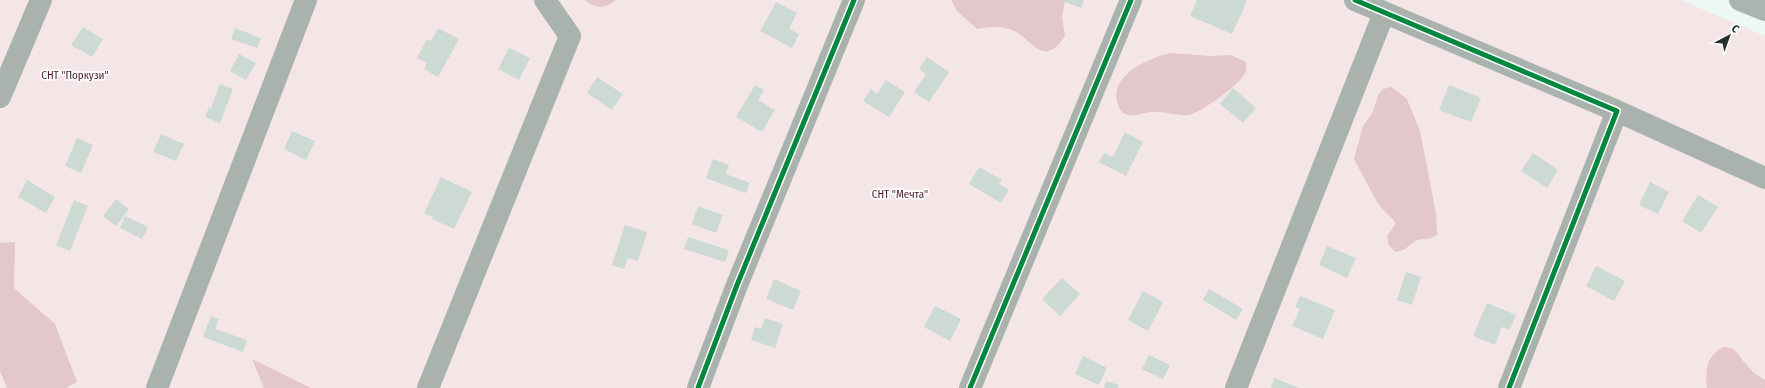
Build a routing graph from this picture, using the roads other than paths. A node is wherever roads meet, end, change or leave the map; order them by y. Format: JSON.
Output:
{"nodes":[{"id":1,"x":41,"y":0,"type":"edge"},
{"id":2,"x":306,"y":0,"type":"edge"},
{"id":3,"x":545,"y":0,"type":"edge"},
{"id":4,"x":854,"y":0,"type":"edge"},
{"id":5,"x":1131,"y":0,"type":"edge"},
{"id":6,"x":1355,"y":0,"type":"edge"},
{"id":7,"x":1740,"y":0,"type":"edge"},
{"id":8,"x":1765,"y":10,"type":"edge"},
{"id":9,"x":1384,"y":13,"type":"junction"},
{"id":10,"x":0,"y":97,"type":"edge"},
{"id":11,"x":1616,"y":111,"type":"junction"},
{"id":12,"x":1765,"y":178,"type":"edge"},
{"id":13,"x":157,"y":388,"type":"edge"},
{"id":14,"x":428,"y":388,"type":"edge"},
{"id":15,"x":698,"y":388,"type":"edge"},
{"id":16,"x":970,"y":388,"type":"edge"},
{"id":17,"x":1236,"y":388,"type":"edge"},
{"id":18,"x":1509,"y":388,"type":"edge"}],
"edges":[{"from":1,"to":10,"type":"street"},
{"from":2,"to":13,"type":"street"},
{"from":3,"to":14,"type":"street"},
{"from":4,"to":15,"type":"street"},
{"from":5,"to":16,"type":"street"},
{"from":6,"to":9,"type":"street"},
{"from":7,"to":8,"type":"main road"},
{"from":9,"to":11,"type":"street"},
{"from":9,"to":17,"type":"street"},
{"from":11,"to":12,"type":"street"},
{"from":11,"to":18,"type":"street"}]}
